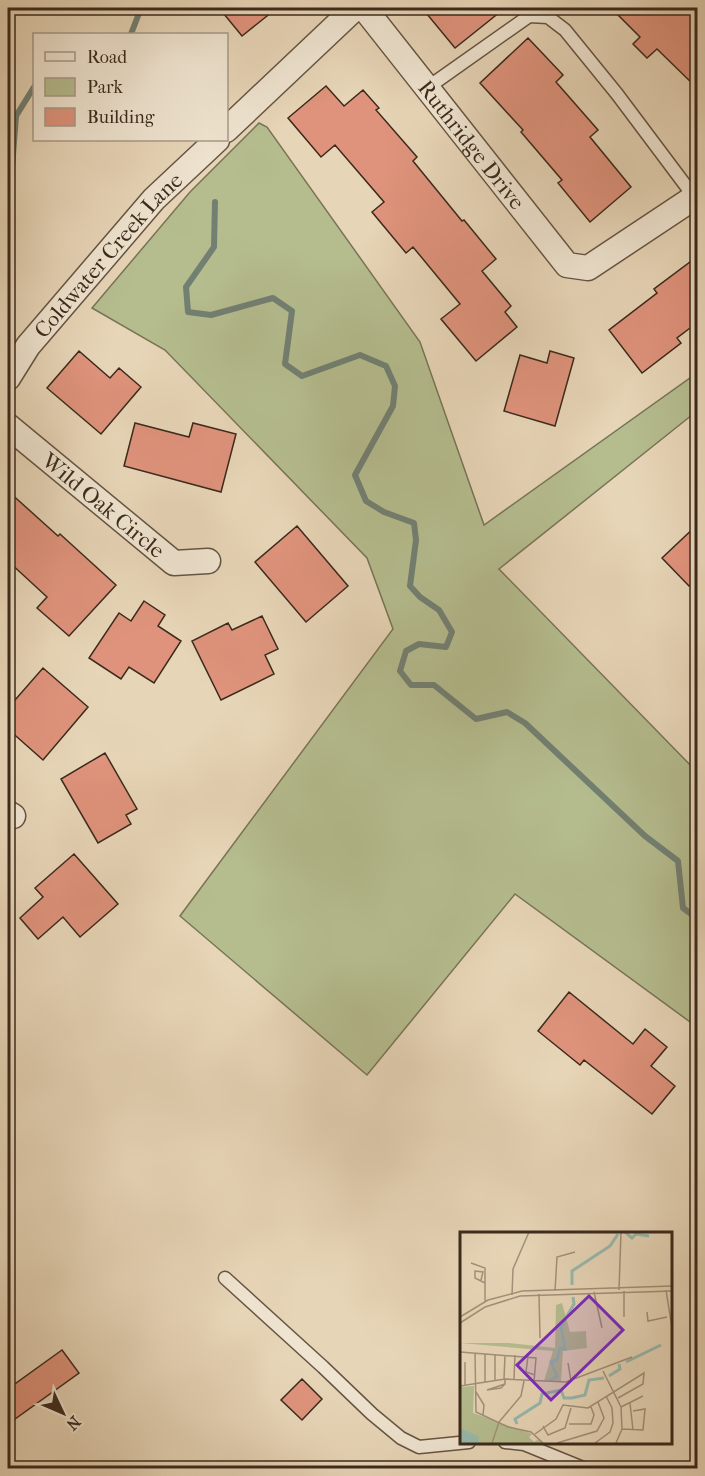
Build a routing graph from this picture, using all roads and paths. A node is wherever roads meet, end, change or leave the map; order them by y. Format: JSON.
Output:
{"nodes":[{"id":1,"x":355,"y":8,"type":"edge"},
{"id":2,"x":364,"y":8,"type":"edge"},
{"id":3,"x":427,"y":88,"type":"junction"},
{"id":4,"x":228,"y":128,"type":"edge"},
{"id":5,"x":216,"y":141,"type":"edge"},
{"id":6,"x":696,"y":196,"type":"edge"},
{"id":7,"x":8,"y":378,"type":"edge"},
{"id":8,"x":8,"y":426,"type":"edge"},
{"id":9,"x":208,"y":561,"type":"dead end"},
{"id":10,"x":225,"y":1278,"type":"dead end"},
{"id":11,"x":460,"y":1443,"type":"edge"},
{"id":12,"x":514,"y":1443,"type":"edge"},
{"id":13,"x":583,"y":1468,"type":"edge"}],
"edges":[{"from":1,"to":4,"type":"street"},
{"from":2,"to":3,"type":"street","name":"Ruthridge Drive"},
{"from":3,"to":6,"type":"street","name":"Ruthridge Drive"},
{"from":3,"to":6,"type":"lane"},
{"from":5,"to":7,"type":"street","name":"Coldwater Creek Lane"},
{"from":8,"to":9,"type":"street","name":"Wild Oak Circle"},
{"from":10,"to":11,"type":"lane"},
{"from":12,"to":13,"type":"lane"}]}
